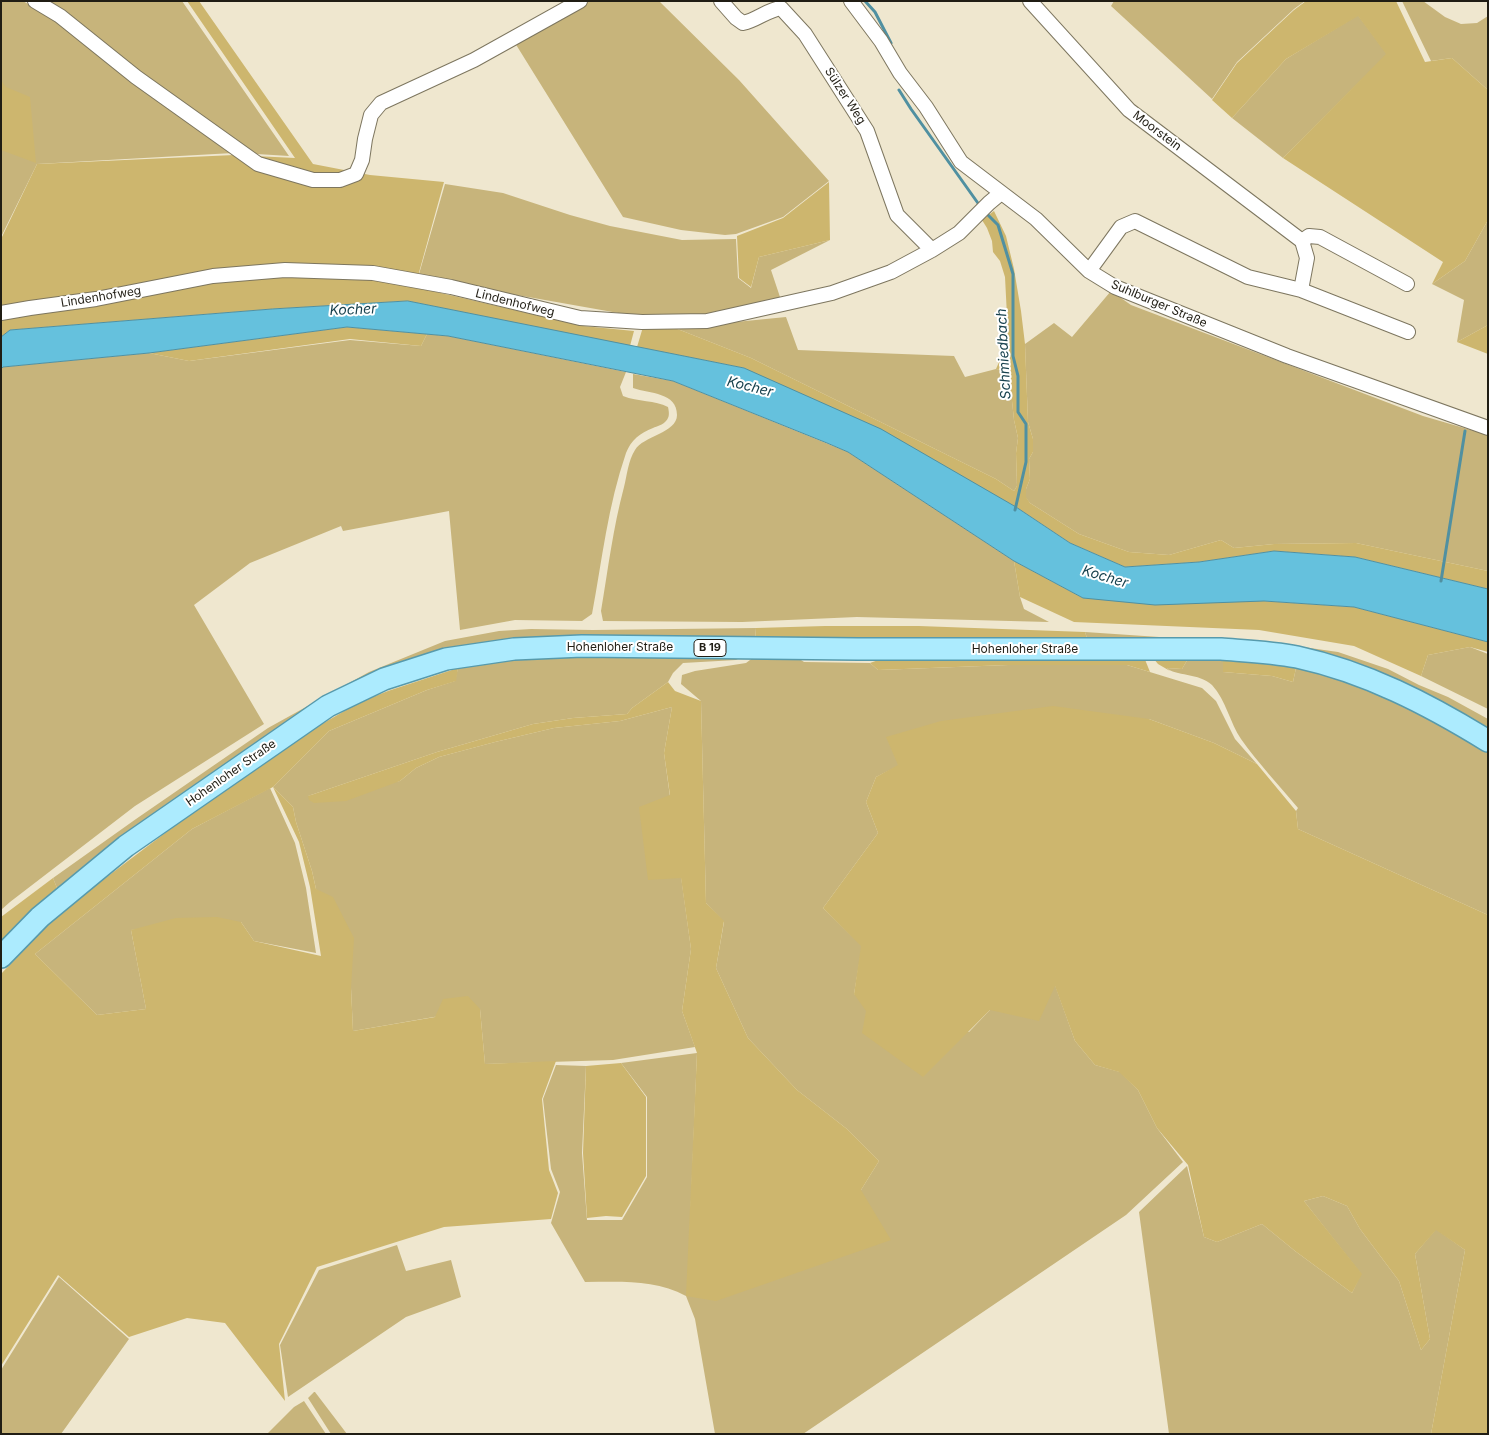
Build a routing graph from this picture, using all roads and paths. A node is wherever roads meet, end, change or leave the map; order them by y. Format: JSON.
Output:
{"nodes":[{"id":1,"x":35,"y":1,"type":"edge"},
{"id":2,"x":580,"y":1,"type":"edge"},
{"id":3,"x":722,"y":1,"type":"edge"},
{"id":4,"x":851,"y":1,"type":"edge"},
{"id":5,"x":1030,"y":1,"type":"edge"},
{"id":6,"x":1001,"y":194,"type":"junction"},
{"id":7,"x":1302,"y":241,"type":"junction"},
{"id":8,"x":932,"y":250,"type":"junction"},
{"id":9,"x":1089,"y":270,"type":"junction"},
{"id":10,"x":1407,"y":284,"type":"dead end"},
{"id":11,"x":1301,"y":290,"type":"junction"},
{"id":12,"x":1,"y":314,"type":"edge"},
{"id":13,"x":1408,"y":332,"type":"dead end"},
{"id":14,"x":1488,"y":428,"type":"edge"},
{"id":15,"x":1488,"y":741,"type":"edge"},
{"id":16,"x":4,"y":954,"type":"edge"}],
"edges":[{"from":1,"to":2,"type":"street"},
{"from":3,"to":8,"type":"street","name":"Sülzer Weg"},
{"from":4,"to":6,"type":"street","name":"Suhlburger Straße"},
{"from":5,"to":7,"type":"street","name":"Moorstein"},
{"from":6,"to":8,"type":"street","name":"Lindenhofweg"},
{"from":6,"to":9,"type":"street","name":"Suhlburger Straße"},
{"from":7,"to":10,"type":"street"},
{"from":7,"to":11,"type":"street"},
{"from":8,"to":12,"type":"street","name":"Lindenhofweg"},
{"from":9,"to":11,"type":"street"},
{"from":9,"to":14,"type":"street","name":"Suhlburger Straße"},
{"from":11,"to":13,"type":"street"},
{"from":15,"to":16,"type":"main road","name":"Hohenloher Straße","number":"B 19"}]}
